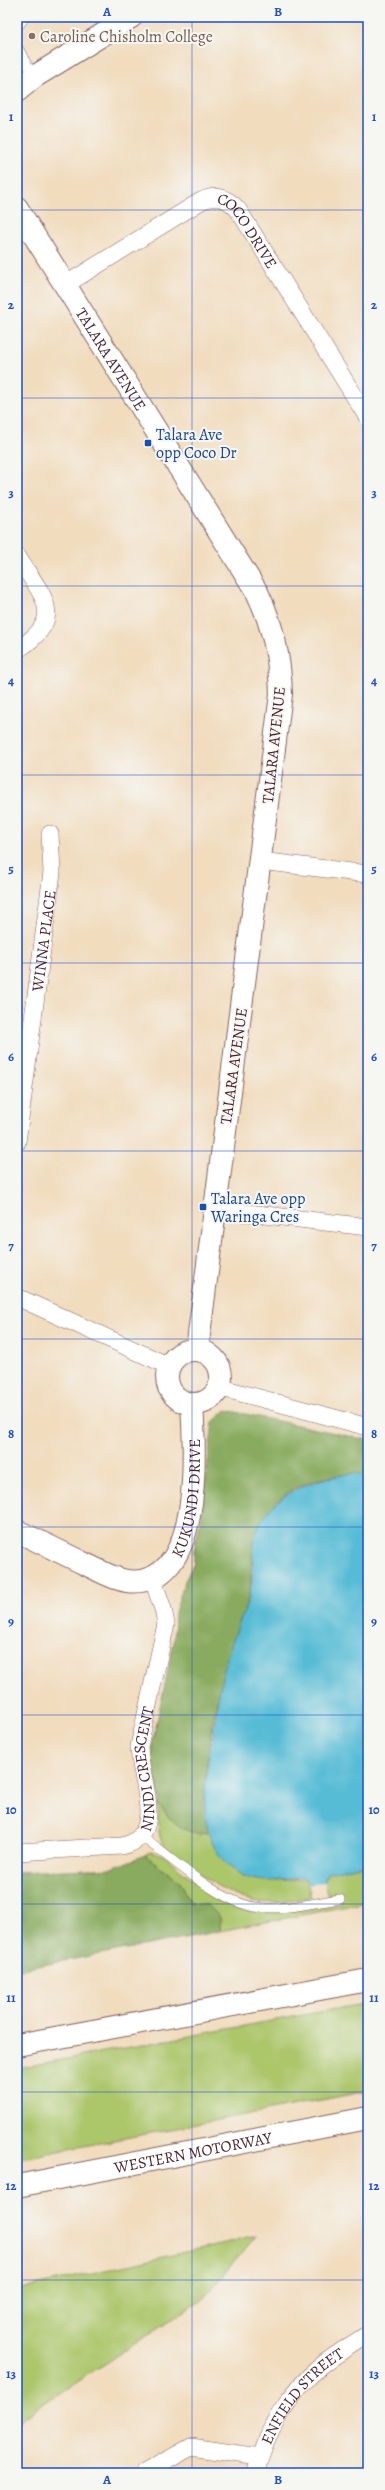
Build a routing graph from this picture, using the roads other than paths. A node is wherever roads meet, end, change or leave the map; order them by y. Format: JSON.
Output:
{"nodes":[{"id":1,"x":24,"y":17,"type":"edge"},
{"id":2,"x":131,"y":17,"type":"edge"},
{"id":3,"x":17,"y":28,"type":"edge"},
{"id":4,"x":17,"y":46,"type":"edge"},
{"id":5,"x":34,"y":77,"type":"junction"},
{"id":6,"x":17,"y":91,"type":"edge"},
{"id":7,"x":17,"y":208,"type":"edge"},
{"id":8,"x":65,"y":285,"type":"junction"},
{"id":9,"x":368,"y":418,"type":"edge"},
{"id":10,"x":17,"y":556,"type":"edge"},
{"id":11,"x":17,"y":650,"type":"edge"},
{"id":12,"x":50,"y":834,"type":"dead end"},
{"id":13,"x":260,"y":861,"type":"junction"},
{"id":14,"x":368,"y":874,"type":"edge"},
{"id":15,"x":23,"y":1049,"type":"edge"},
{"id":16,"x":17,"y":1142,"type":"edge"},
{"id":17,"x":214,"y":1209,"type":"junction"},
{"id":18,"x":368,"y":1227,"type":"edge"},
{"id":19,"x":17,"y":1297,"type":"edge"},
{"id":20,"x":197,"y":1350,"type":"junction"},
{"id":21,"x":168,"y":1366,"type":"junction"},
{"id":22,"x":218,"y":1388,"type":"junction"},
{"id":23,"x":192,"y":1404,"type":"junction"},
{"id":24,"x":368,"y":1427,"type":"edge"},
{"id":25,"x":17,"y":1531,"type":"edge"},
{"id":26,"x":152,"y":1577,"type":"junction"},
{"id":27,"x":141,"y":1836,"type":"junction"},
{"id":28,"x":17,"y":1852,"type":"edge"},
{"id":29,"x":340,"y":1899,"type":"dead end"},
{"id":30,"x":368,"y":1980,"type":"edge"},
{"id":31,"x":17,"y":2045,"type":"edge"},
{"id":32,"x":368,"y":2118,"type":"edge"},
{"id":33,"x":17,"y":2186,"type":"edge"},
{"id":34,"x":368,"y":2334,"type":"edge"},
{"id":35,"x":257,"y":2465,"type":"edge"},
{"id":36,"x":144,"y":2473,"type":"edge"}],
"edges":[{"from":1,"to":3,"type":"lane"},
{"from":2,"to":5,"type":"main road"},
{"from":4,"to":5,"type":"lane"},
{"from":5,"to":6,"type":"main road"},
{"from":7,"to":8,"type":"main road","name":"TALARA AVENUE"},
{"from":8,"to":9,"type":"street","name":"COCO DRIVE"},
{"from":8,"to":13,"type":"main road","name":"TALARA AVENUE"},
{"from":10,"to":11,"type":"street"},
{"from":12,"to":15,"type":"street","name":"WINNA PLACE"},
{"from":13,"to":14,"type":"street"},
{"from":13,"to":17,"type":"main road","name":"TALARA AVENUE"},
{"from":15,"to":16,"type":"street","name":"WINNA PLACE"},
{"from":17,"to":18,"type":"street"},
{"from":17,"to":20,"type":"main road","name":"TALARA AVENUE"},
{"from":19,"to":21,"type":"street"},
{"from":20,"to":21,"type":"main road"},
{"from":20,"to":22,"type":"main road"},
{"from":21,"to":23,"type":"main road"},
{"from":22,"to":23,"type":"main road"},
{"from":22,"to":24,"type":"street"},
{"from":23,"to":26,"type":"main road","name":"KUKUNDI DRIVE"},
{"from":25,"to":26,"type":"main road","name":"KUKUNDI DRIVE"},
{"from":26,"to":27,"type":"street","name":"NINDI CRESCENT"},
{"from":27,"to":28,"type":"street","name":"NINDI CRESCENT"},
{"from":27,"to":29,"type":"lane"},
{"from":30,"to":31,"type":"main road"},
{"from":32,"to":33,"type":"main road","name":"WESTERN MOTORWAY"},
{"from":34,"to":35,"type":"street","name":"ENFIELD STREET"},
{"from":35,"to":36,"type":"street"}]}
